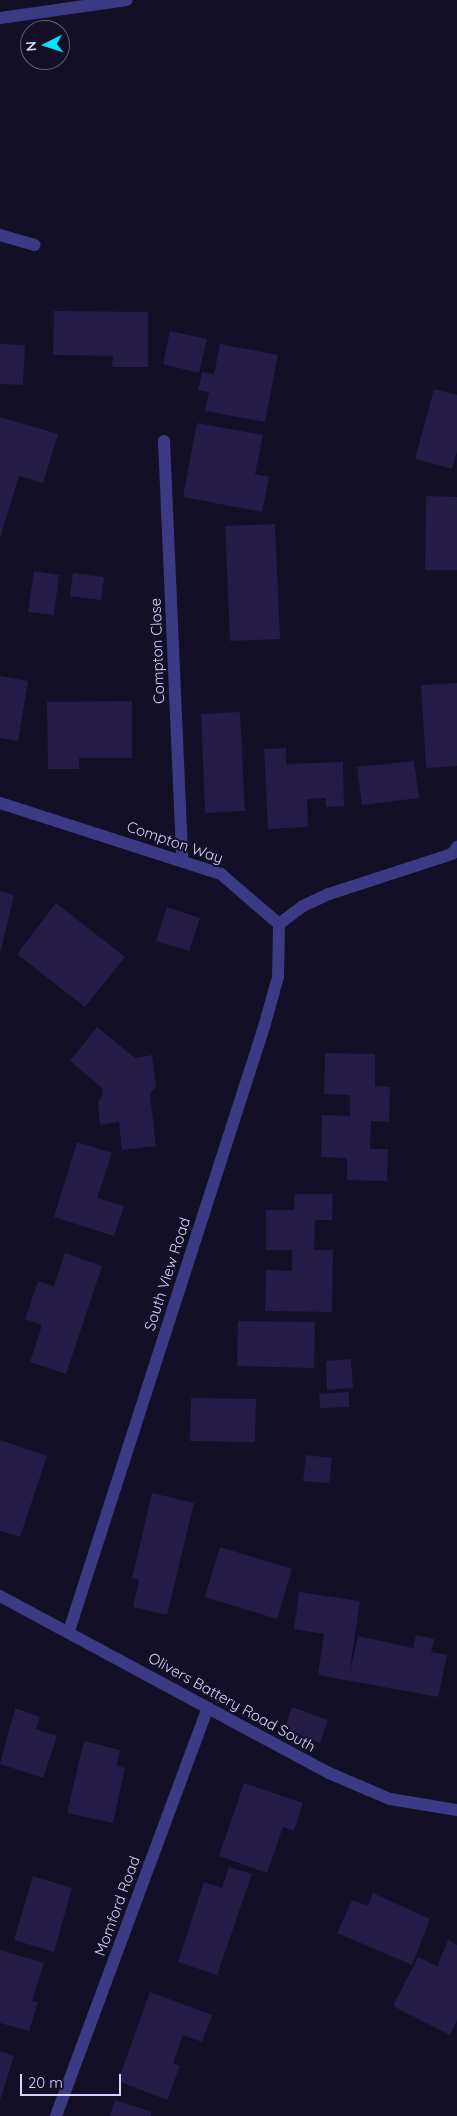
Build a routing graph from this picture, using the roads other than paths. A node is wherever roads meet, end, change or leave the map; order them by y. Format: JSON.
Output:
{"nodes":[{"id":1,"x":127,"y":0,"type":"edge"},
{"id":2,"x":0,"y":18,"type":"edge"},
{"id":3,"x":0,"y":235,"type":"edge"},
{"id":4,"x":35,"y":245,"type":"dead end"},
{"id":5,"x":164,"y":441,"type":"dead end"},
{"id":6,"x":0,"y":803,"type":"edge"},
{"id":7,"x":457,"y":847,"type":"edge"},
{"id":8,"x":182,"y":859,"type":"junction"},
{"id":9,"x":279,"y":924,"type":"junction"},
{"id":10,"x":0,"y":1596,"type":"edge"},
{"id":11,"x":68,"y":1631,"type":"junction"},
{"id":12,"x":208,"y":1708,"type":"junction"},
{"id":13,"x":457,"y":1810,"type":"edge"},
{"id":14,"x":56,"y":2116,"type":"edge"}],
"edges":[{"from":1,"to":2,"type":"street"},
{"from":3,"to":4,"type":"street"},
{"from":5,"to":8,"type":"street","name":"Compton Close"},
{"from":6,"to":8,"type":"street","name":"Compton Way"},
{"from":7,"to":9,"type":"street"},
{"from":8,"to":9,"type":"street","name":"Compton Way"},
{"from":9,"to":11,"type":"street","name":"South View Road"},
{"from":10,"to":11,"type":"street","name":"Olivers Battery Road South"},
{"from":11,"to":12,"type":"street","name":"Olivers Battery Road South"},
{"from":12,"to":13,"type":"street","name":"Olivers Battery Road South"},
{"from":12,"to":14,"type":"street","name":"Momford Road"}]}
